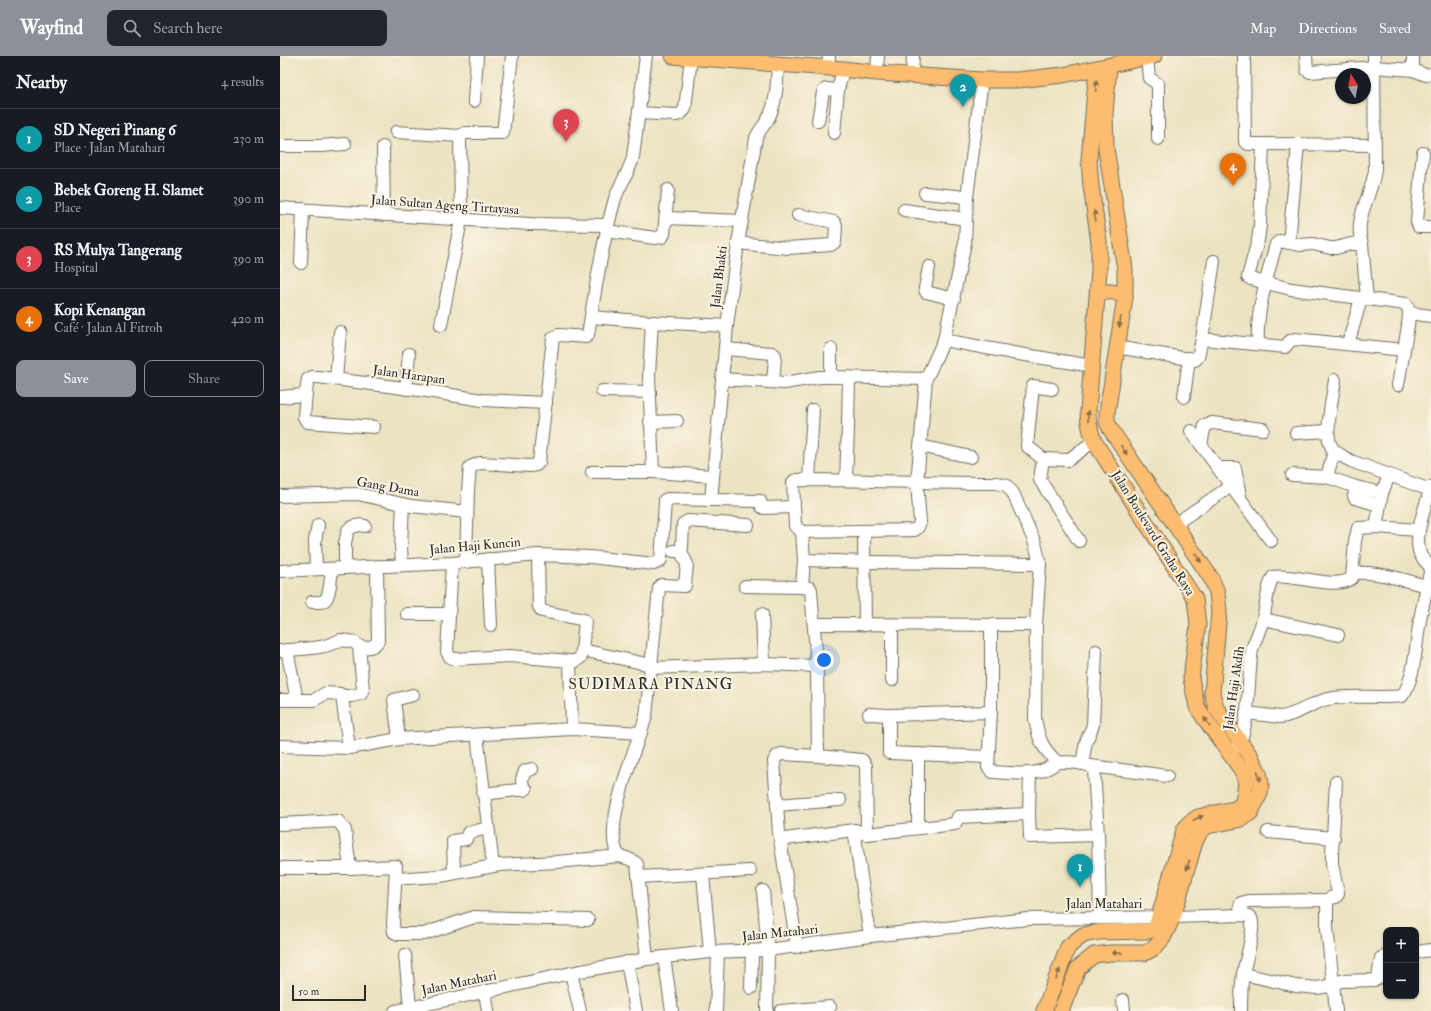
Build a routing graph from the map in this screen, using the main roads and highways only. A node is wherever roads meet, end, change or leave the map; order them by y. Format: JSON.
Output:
{"nodes":[{"id":1,"x":673,"y":56,"type":"edge"},
{"id":2,"x":712,"y":58,"type":"edge"},
{"id":3,"x":1146,"y":58,"type":"edge"},
{"id":4,"x":776,"y":61,"type":"edge"},
{"id":5,"x":828,"y":62,"type":"edge"},
{"id":6,"x":1103,"y":67,"type":"junction"},
{"id":7,"x":1106,"y":148,"type":"junction"},
{"id":8,"x":1125,"y":269,"type":"junction"},
{"id":9,"x":1099,"y":272,"type":"junction"},
{"id":10,"x":1098,"y":295,"type":"junction"},
{"id":11,"x":1125,"y":297,"type":"junction"},
{"id":12,"x":1175,"y":524,"type":"junction"},
{"id":13,"x":1156,"y":536,"type":"junction"},
{"id":14,"x":1166,"y":917,"type":"junction"},
{"id":15,"x":1044,"y":1011,"type":"edge"},
{"id":16,"x":1061,"y":1011,"type":"edge"}],
"edges":[{"from":1,"to":2,"type":"main road"},
{"from":2,"to":4,"type":"main road"},
{"from":3,"to":6,"type":"main road"},
{"from":3,"to":7,"type":"main road"},
{"from":4,"to":5,"type":"main road"},
{"from":5,"to":6,"type":"main road"},
{"from":6,"to":7,"type":"main road","name":"Jalan Boulevard Graha Raya"},
{"from":9,"to":6,"type":"main road","name":"Jalan Boulevard Graha Raya","one_way":true},
{"from":7,"to":8,"type":"main road","name":"Jalan Boulevard Graha Raya"},
{"from":8,"to":9,"type":"main road"},
{"from":8,"to":11,"type":"main road","name":"Jalan Boulevard Graha Raya"},
{"from":9,"to":10,"type":"main road","name":"Jalan Boulevard Graha Raya"},
{"from":10,"to":11,"type":"main road"},
{"from":13,"to":10,"type":"main road","name":"Jalan Boulevard Graha Raya","one_way":true},
{"from":11,"to":12,"type":"main road","name":"Jalan Boulevard Graha Raya","one_way":true},
{"from":12,"to":13,"type":"main road"},
{"from":12,"to":14,"type":"main road","name":"Jalan Boulevard Graha Raya","one_way":true},
{"from":14,"to":13,"type":"main road","name":"Jalan Boulevard Graha Raya","one_way":true},
{"from":15,"to":14,"type":"main road","one_way":true},
{"from":14,"to":16,"type":"main road","name":"Jalan Boulevard Graha Raya","one_way":true}]}
